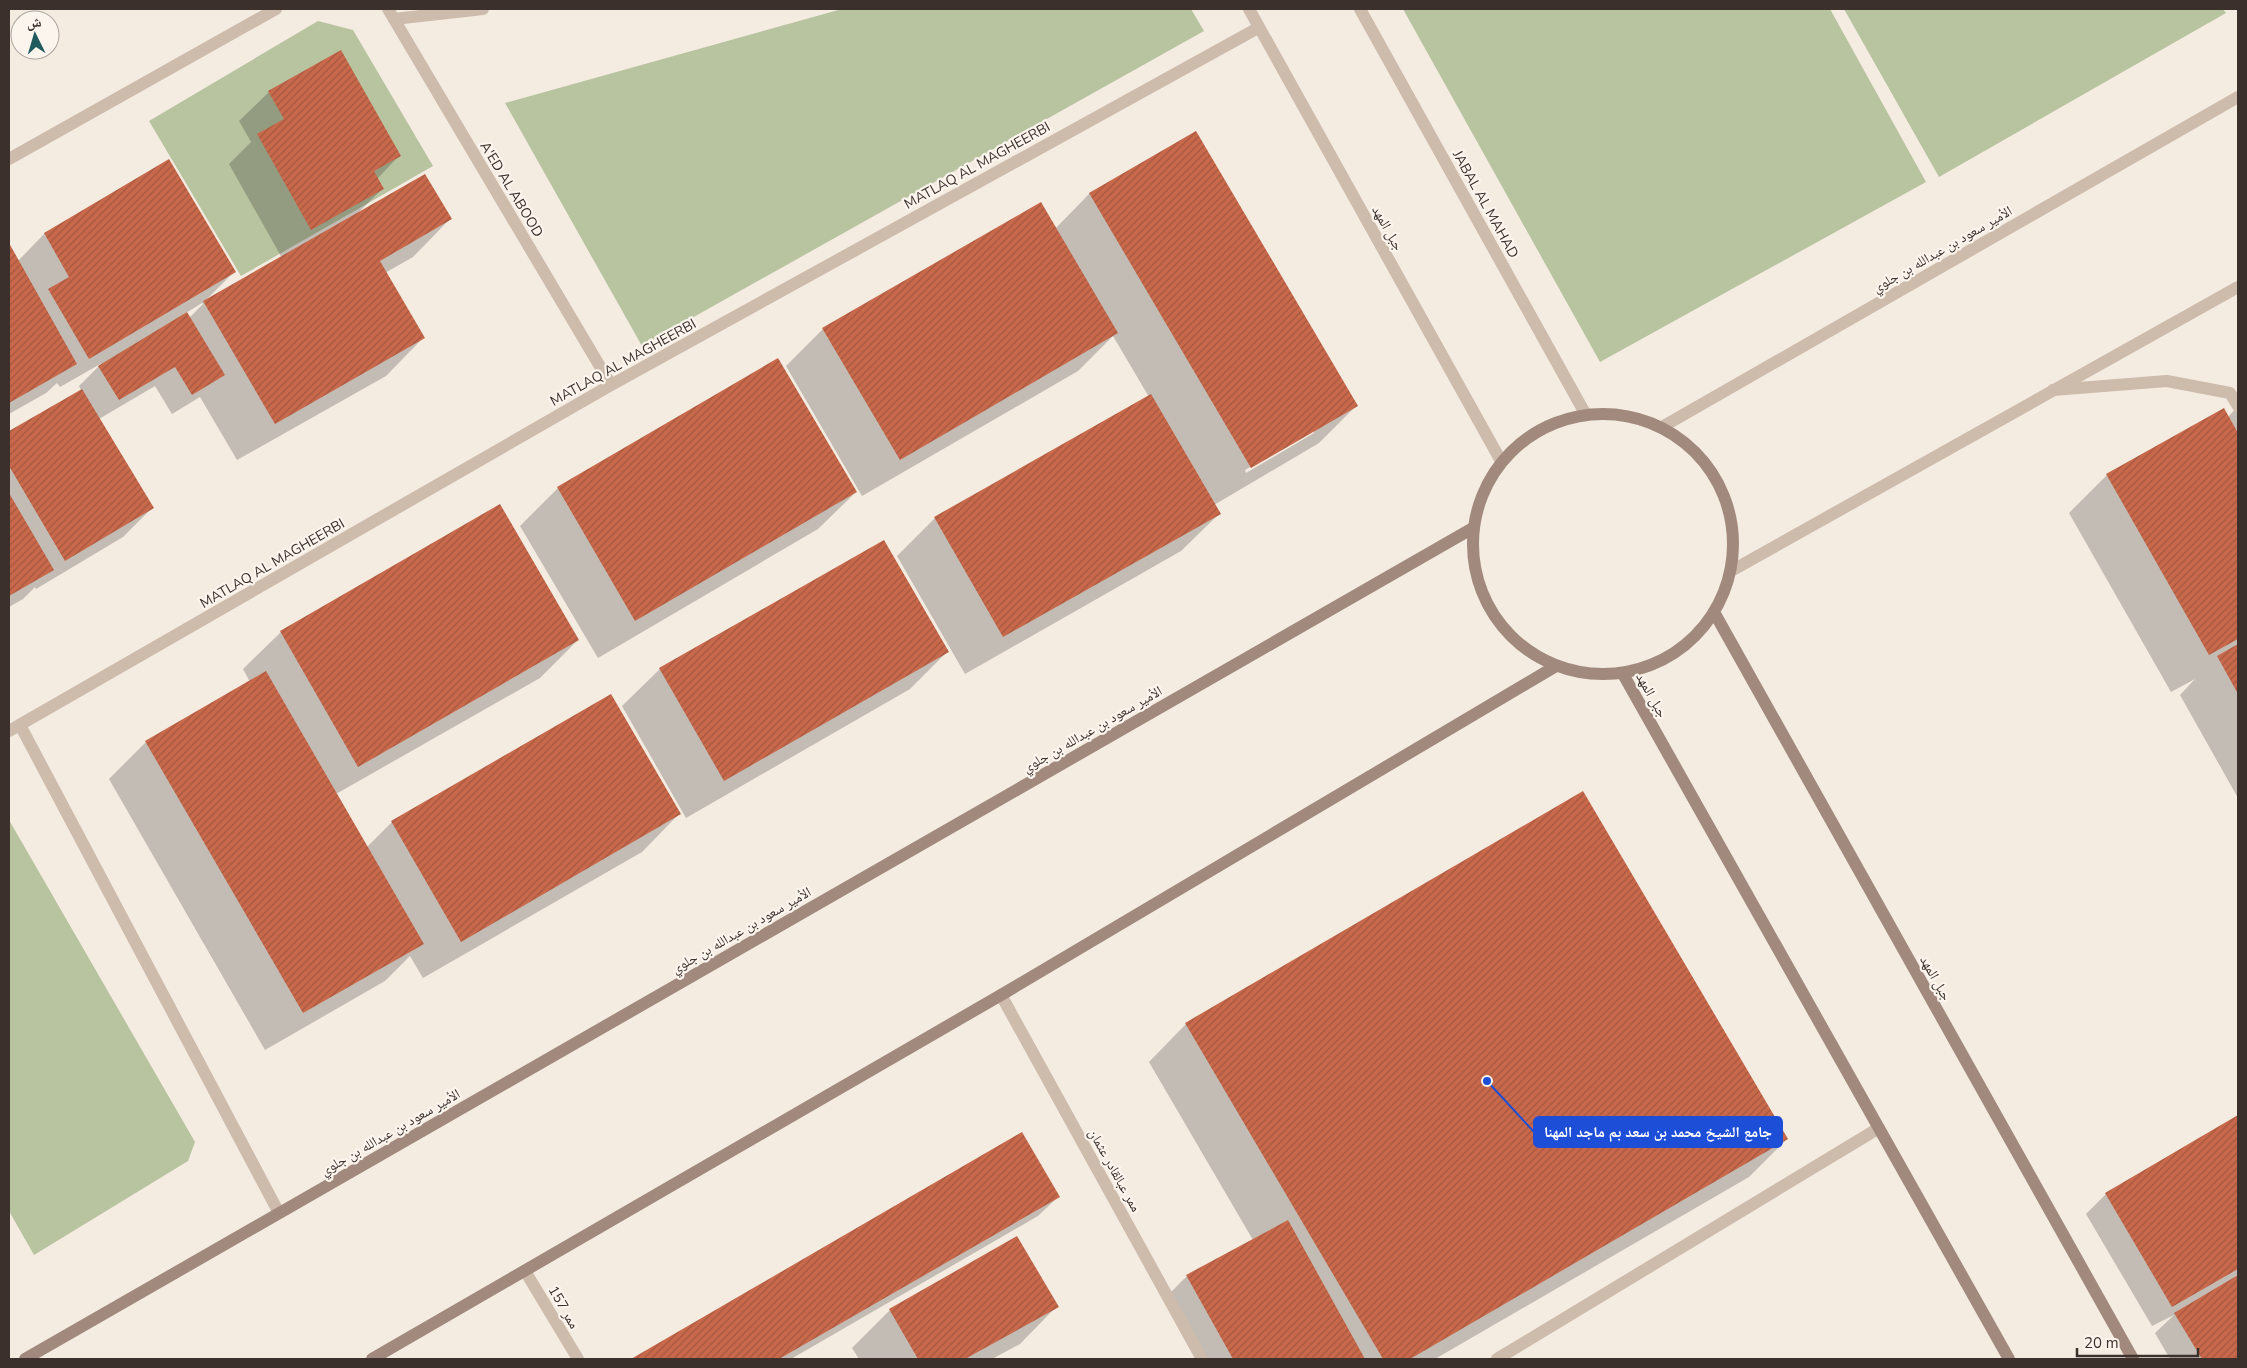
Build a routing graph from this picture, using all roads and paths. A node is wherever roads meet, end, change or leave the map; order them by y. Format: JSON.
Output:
{"nodes":[{"id":1,"x":276,"y":9,"type":"edge"},
{"id":2,"x":484,"y":9,"type":"edge"},
{"id":3,"x":1249,"y":9,"type":"edge"},
{"id":4,"x":1360,"y":9,"type":"edge"},
{"id":5,"x":391,"y":14,"type":"edge"},
{"id":6,"x":1258,"y":28,"type":"junction"},
{"id":7,"x":2238,"y":97,"type":"edge"},
{"id":8,"x":9,"y":159,"type":"edge"},
{"id":9,"x":2238,"y":286,"type":"edge"},
{"id":10,"x":610,"y":385,"type":"junction"},
{"id":11,"x":2053,"y":390,"type":"junction"},
{"id":12,"x":2238,"y":406,"type":"edge"},
{"id":13,"x":1586,"y":415,"type":"junction"},
{"id":14,"x":1662,"y":427,"type":"junction"},
{"id":15,"x":1502,"y":461,"type":"junction"},
{"id":16,"x":1473,"y":528,"type":"junction"},
{"id":17,"x":1731,"y":571,"type":"junction"},
{"id":18,"x":1714,"y":612,"type":"junction"},
{"id":19,"x":1556,"y":666,"type":"junction"},
{"id":20,"x":1623,"y":674,"type":"junction"},
{"id":21,"x":14,"y":728,"type":"edge"},
{"id":22,"x":1001,"y":995,"type":"junction"},
{"id":23,"x":1879,"y":1128,"type":"junction"},
{"id":24,"x":279,"y":1213,"type":"junction"},
{"id":25,"x":526,"y":1271,"type":"junction"},
{"id":26,"x":25,"y":1359,"type":"edge"},
{"id":27,"x":372,"y":1359,"type":"edge"},
{"id":28,"x":578,"y":1359,"type":"edge"},
{"id":29,"x":1202,"y":1359,"type":"edge"},
{"id":30,"x":1497,"y":1359,"type":"edge"},
{"id":31,"x":2009,"y":1359,"type":"edge"},
{"id":32,"x":2132,"y":1359,"type":"edge"}],
"edges":[{"from":1,"to":8,"type":"street"},
{"from":2,"to":5,"type":"street"},
{"from":3,"to":6,"type":"street","name":"جبل المهد"},
{"from":4,"to":13,"type":"street","name":"JABAL AL MAHAD"},
{"from":5,"to":10,"type":"street","name":"A'ED AL ABOOD"},
{"from":6,"to":10,"type":"street","name":"MATLAQ AL MAGHEERBI"},
{"from":6,"to":15,"type":"street","name":"جبل المهد"},
{"from":7,"to":14,"type":"street","name":"الأمير سعود بن عبدالله بن جلوي"},
{"from":9,"to":11,"type":"street"},
{"from":10,"to":21,"type":"street","name":"MATLAQ AL MAGHEERBI"},
{"from":11,"to":12,"type":"street"},
{"from":11,"to":17,"type":"street"},
{"from":13,"to":14,"type":"main road"},
{"from":13,"to":15,"type":"main road"},
{"from":14,"to":17,"type":"main road"},
{"from":15,"to":16,"type":"main road"},
{"from":16,"to":19,"type":"main road"},
{"from":16,"to":24,"type":"main road","name":"الأمير سعود بن عبدالله بن جلوي"},
{"from":17,"to":18,"type":"main road"},
{"from":18,"to":20,"type":"main road"},
{"from":18,"to":32,"type":"main road","name":"جبل المهد"},
{"from":19,"to":20,"type":"main road"},
{"from":19,"to":22,"type":"main road"},
{"from":20,"to":23,"type":"main road","name":"جبل المهد"},
{"from":21,"to":24,"type":"street"},
{"from":22,"to":25,"type":"main road"},
{"from":22,"to":29,"type":"street","name":"ممر عبالقادر عثمان"},
{"from":23,"to":30,"type":"street"},
{"from":23,"to":31,"type":"main road","name":"جبل المهد"},
{"from":24,"to":26,"type":"main road","name":"الأمير سعود بن عبدالله بن جلوي"},
{"from":25,"to":27,"type":"main road"},
{"from":25,"to":28,"type":"street","name":"ممر 157"}]}
